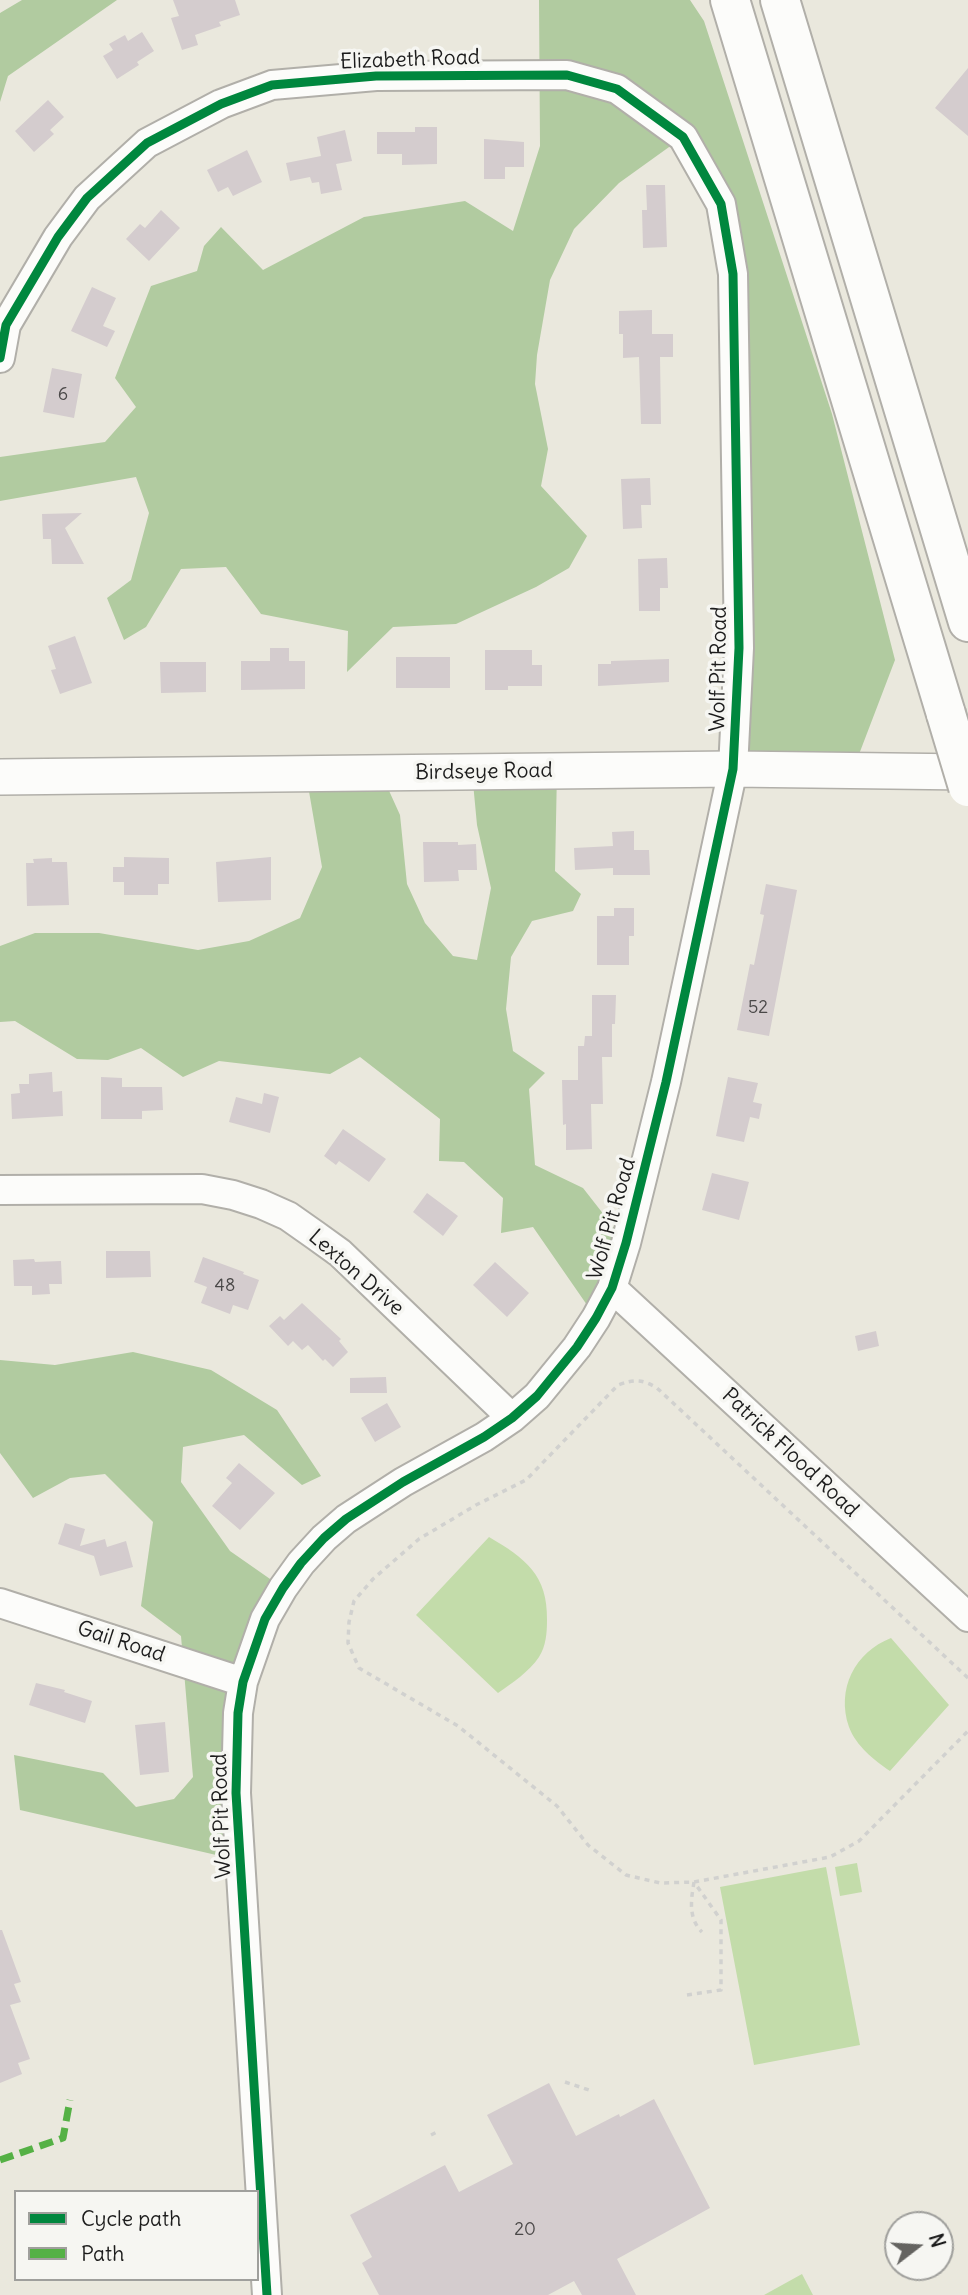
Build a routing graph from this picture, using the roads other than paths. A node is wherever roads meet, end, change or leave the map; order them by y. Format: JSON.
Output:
{"nodes":[{"id":1,"x":730,"y":0,"type":"edge"},
{"id":2,"x":780,"y":0,"type":"edge"},
{"id":3,"x":683,"y":137,"type":"joint"},
{"id":4,"x":3,"y":324,"type":"edge"},
{"id":5,"x":0,"y":358,"type":"edge"},
{"id":6,"x":968,"y":622,"type":"edge"},
{"id":7,"x":733,"y":769,"type":"junction"},
{"id":8,"x":968,"y":772,"type":"edge"},
{"id":9,"x":0,"y":777,"type":"edge"},
{"id":10,"x":968,"y":787,"type":"edge"},
{"id":11,"x":0,"y":1190,"type":"edge"},
{"id":12,"x":612,"y":1288,"type":"junction"},
{"id":13,"x":512,"y":1418,"type":"junction"},
{"id":14,"x":0,"y":1603,"type":"edge"},
{"id":15,"x":968,"y":1617,"type":"edge"},
{"id":16,"x":243,"y":1682,"type":"junction"},
{"id":17,"x":267,"y":2295,"type":"edge"}],
"edges":[{"from":1,"to":10,"type":"highway","bridge":true},
{"from":2,"to":6,"type":"highway"},
{"from":3,"to":4,"type":"street","name":"Elizabeth Road"},
{"from":3,"to":7,"type":"street","name":"Wolf Pit Road"},
{"from":4,"to":5,"type":"street","name":"Elizabeth Road"},
{"from":7,"to":8,"type":"main road","name":"Birdseye Road"},
{"from":7,"to":9,"type":"main road","name":"Birdseye Road"},
{"from":7,"to":12,"type":"street","name":"Wolf Pit Road"},
{"from":11,"to":13,"type":"street","name":"Lexton Drive"},
{"from":12,"to":13,"type":"street","name":"Wolf Pit Road"},
{"from":12,"to":15,"type":"street","name":"Patrick Flood Road"},
{"from":13,"to":16,"type":"street","name":"Wolf Pit Road"},
{"from":14,"to":16,"type":"street","name":"Gail Road"},
{"from":16,"to":17,"type":"street","name":"Wolf Pit Road"}]}
